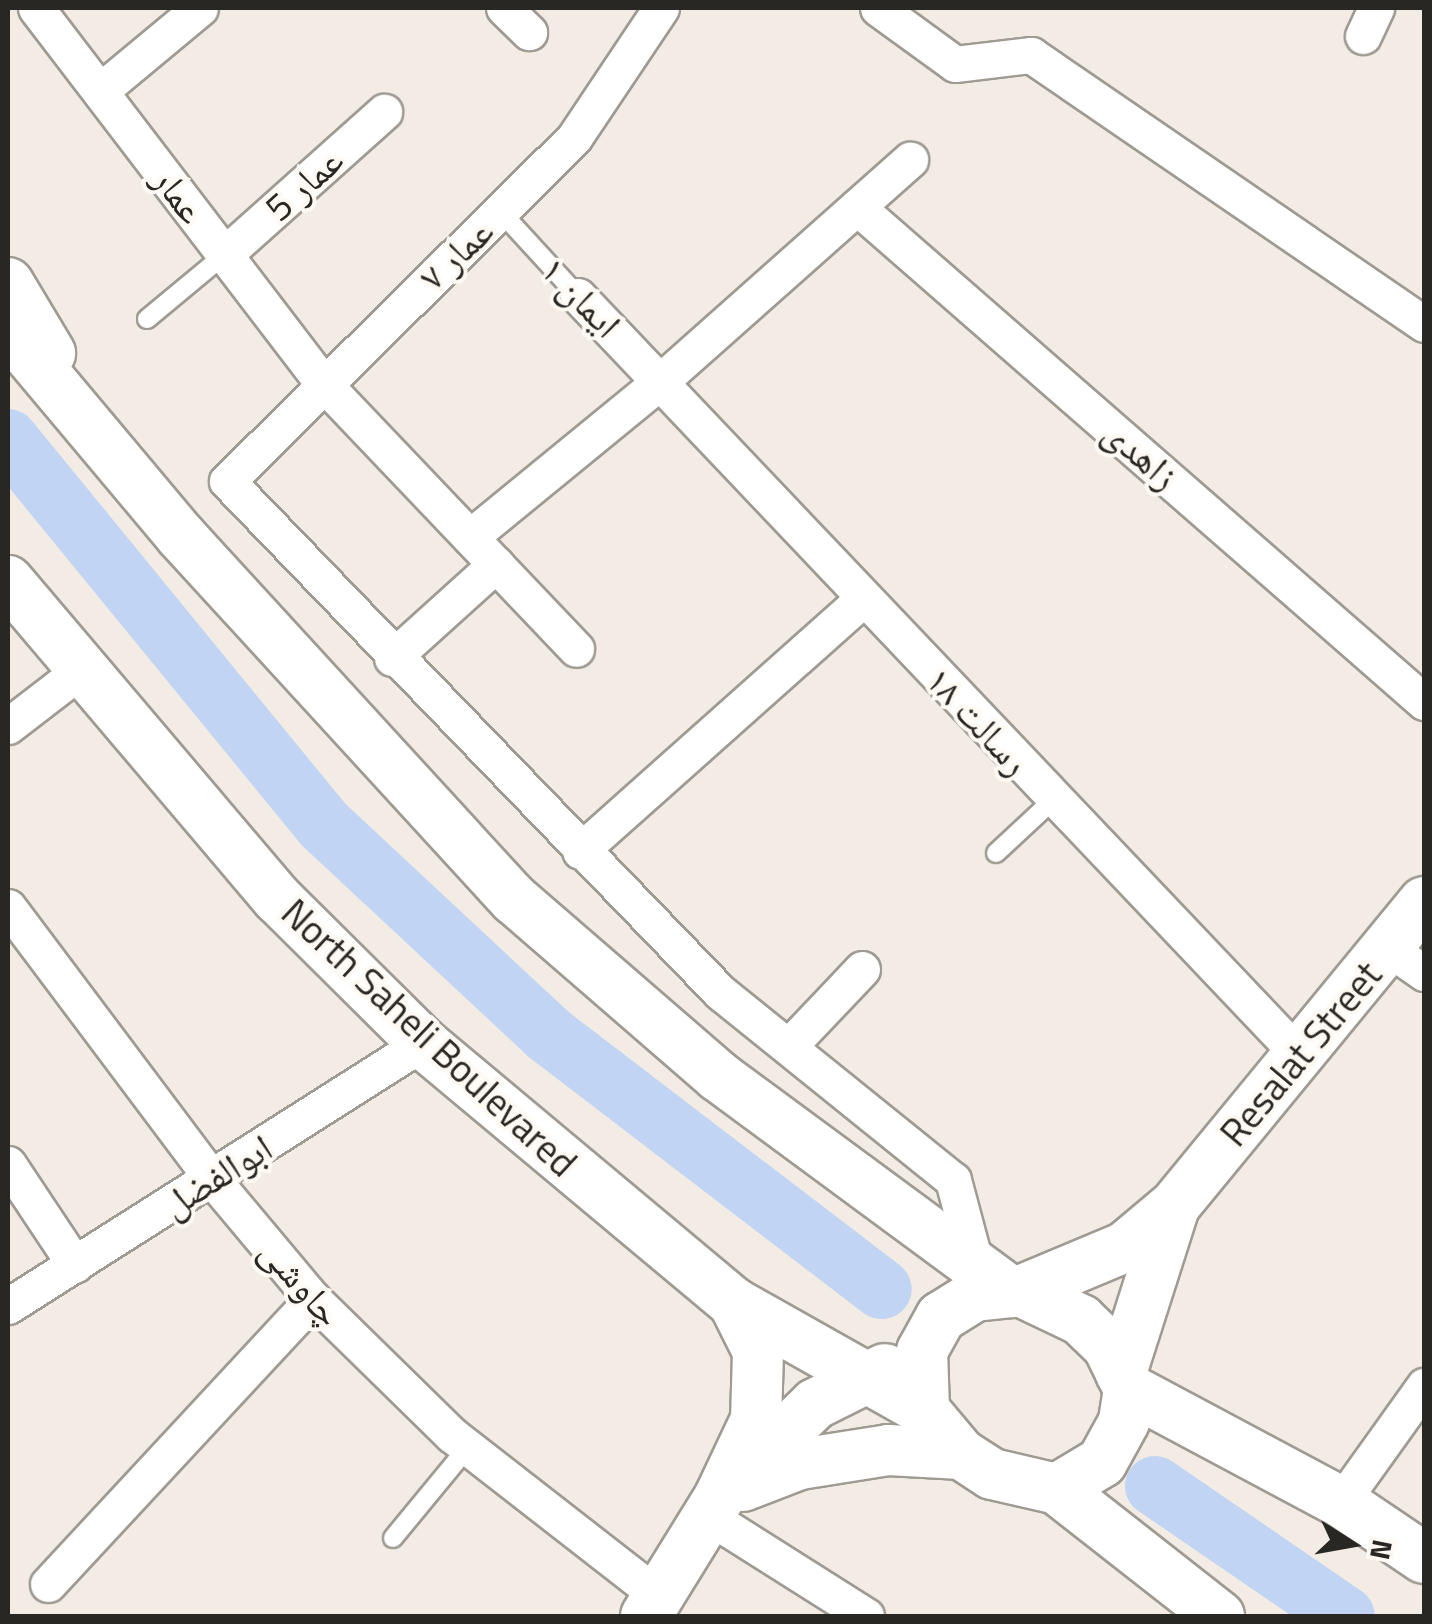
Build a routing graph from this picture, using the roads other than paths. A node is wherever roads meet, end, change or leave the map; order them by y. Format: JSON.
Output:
{"nodes":[{"id":1,"x":36,"y":8,"type":"edge"},
{"id":2,"x":200,"y":8,"type":"edge"},
{"id":3,"x":504,"y":8,"type":"edge"},
{"id":4,"x":661,"y":8,"type":"edge"},
{"id":5,"x":878,"y":8,"type":"edge"},
{"id":6,"x":530,"y":32,"type":"dead end"},
{"id":7,"x":100,"y":91,"type":"junction"},
{"id":8,"x":384,"y":112,"type":"dead end"},
{"id":9,"x":910,"y":160,"type":"dead end"},
{"id":10,"x":857,"y":207,"type":"junction"},
{"id":11,"x":501,"y":212,"type":"junction"},
{"id":12,"x":224,"y":255,"type":"junction"},
{"id":13,"x":8,"y":283,"type":"edge"},
{"id":14,"x":578,"y":296,"type":"joint"},
{"id":15,"x":146,"y":319,"type":"dead end"},
{"id":16,"x":1424,"y":324,"type":"edge"},
{"id":17,"x":8,"y":330,"type":"edge"},
{"id":18,"x":662,"y":380,"type":"junction"},
{"id":19,"x":323,"y":382,"type":"junction"},
{"id":20,"x":112,"y":456,"type":"junction"},
{"id":21,"x":470,"y":537,"type":"junction"},
{"id":22,"x":496,"y":564,"type":"junction"},
{"id":23,"x":8,"y":581,"type":"edge"},
{"id":24,"x":864,"y":598,"type":"junction"},
{"id":25,"x":576,"y":649,"type":"dead end"},
{"id":26,"x":392,"y":658,"type":"junction"},
{"id":27,"x":82,"y":670,"type":"junction"},
{"id":28,"x":1424,"y":702,"type":"edge"},
{"id":29,"x":8,"y":726,"type":"edge"},
{"id":30,"x":1052,"y":801,"type":"junction"},
{"id":31,"x":580,"y":851,"type":"junction"},
{"id":32,"x":996,"y":852,"type":"dead end"},
{"id":33,"x":1424,"y":902,"type":"edge"},
{"id":34,"x":8,"y":906,"type":"edge"},
{"id":35,"x":1406,"y":961,"type":"edge"},
{"id":36,"x":862,"y":969,"type":"dead end"},
{"id":37,"x":424,"y":1043,"type":"junction"},
{"id":38,"x":789,"y":1046,"type":"junction"},
{"id":39,"x":1300,"y":1056,"type":"junction"},
{"id":40,"x":8,"y":1164,"type":"edge"},
{"id":41,"x":213,"y":1180,"type":"junction"},
{"id":42,"x":1175,"y":1205,"type":"junction"},
{"id":43,"x":75,"y":1265,"type":"junction"},
{"id":44,"x":1002,"y":1281,"type":"junction"},
{"id":45,"x":313,"y":1298,"type":"junction"},
{"id":46,"x":734,"y":1303,"type":"junction"},
{"id":47,"x":8,"y":1306,"type":"edge"},
{"id":48,"x":922,"y":1351,"type":"junction"},
{"id":49,"x":864,"y":1380,"type":"junction"},
{"id":50,"x":1125,"y":1381,"type":"junction"},
{"id":51,"x":1424,"y":1386,"type":"edge"},
{"id":52,"x":924,"y":1410,"type":"junction"},
{"id":53,"x":468,"y":1447,"type":"junction"},
{"id":54,"x":962,"y":1454,"type":"junction"},
{"id":55,"x":1058,"y":1489,"type":"junction"},
{"id":56,"x":1340,"y":1502,"type":"junction"},
{"id":57,"x":714,"y":1506,"type":"junction"},
{"id":58,"x":393,"y":1538,"type":"dead end"},
{"id":59,"x":1424,"y":1558,"type":"edge"},
{"id":60,"x":48,"y":1584,"type":"dead end"},
{"id":61,"x":652,"y":1606,"type":"edge"},
{"id":62,"x":866,"y":1616,"type":"edge"},
{"id":63,"x":1219,"y":1616,"type":"edge"}],
"edges":[{"from":1,"to":7,"type":"street","name":"عمار"},
{"from":2,"to":7,"type":"street"},
{"from":3,"to":6,"type":"street"},
{"from":4,"to":11,"type":"street","name":"عمار ۷"},
{"from":5,"to":16,"type":"street"},
{"from":7,"to":12,"type":"street","name":"عمار"},
{"from":8,"to":12,"type":"street","name":"عمار 5"},
{"from":9,"to":10,"type":"street"},
{"from":10,"to":18,"type":"street"},
{"from":10,"to":28,"type":"street","name":"زاهدی"},
{"from":11,"to":14,"type":"lane","name":"ایمان ۱"},
{"from":11,"to":19,"type":"street","name":"عمار ۷"},
{"from":12,"to":15,"type":"lane"},
{"from":12,"to":19,"type":"street","name":"عمار"},
{"from":13,"to":20,"type":"main road"},
{"from":14,"to":18,"type":"street","name":"ایمان ۱"},
{"from":17,"to":20,"type":"main road"},
{"from":18,"to":21,"type":"street"},
{"from":18,"to":24,"type":"street","name":"رسالت ۱۸"},
{"from":19,"to":21,"type":"street","name":"عمار"},
{"from":19,"to":26,"type":"street","name":"عمار ۷"},
{"from":20,"to":44,"type":"main road"},
{"from":21,"to":22,"type":"street","name":"عمار"},
{"from":22,"to":25,"type":"street","name":"عمار"},
{"from":22,"to":26,"type":"street"},
{"from":23,"to":27,"type":"main road","name":"North Saheli Boulevared"},
{"from":24,"to":30,"type":"street","name":"رسالت ۱۸"},
{"from":24,"to":31,"type":"street"},
{"from":26,"to":31,"type":"street"},
{"from":27,"to":29,"type":"street"},
{"from":27,"to":37,"type":"main road","name":"North Saheli Boulevared"},
{"from":30,"to":32,"type":"lane"},
{"from":30,"to":39,"type":"street","name":"رسالت ۱۸"},
{"from":31,"to":38,"type":"street"},
{"from":33,"to":35,"type":"main road","name":"Resalat Street"},
{"from":34,"to":41,"type":"street","name":"چاوشی"},
{"from":35,"to":39,"type":"main road","name":"Resalat Street"},
{"from":36,"to":38,"type":"street"},
{"from":37,"to":41,"type":"street","name":"ابوالفضل"},
{"from":37,"to":46,"type":"main road","name":"North Saheli Boulevared"},
{"from":38,"to":44,"type":"street"},
{"from":39,"to":42,"type":"main road","name":"Resalat Street"},
{"from":40,"to":43,"type":"street"},
{"from":41,"to":43,"type":"street","name":"ابوالفضل"},
{"from":41,"to":45,"type":"street","name":"چاوشی"},
{"from":42,"to":44,"type":"main road"},
{"from":42,"to":50,"type":"main road"},
{"from":43,"to":47,"type":"street","name":"ابوالفضل"},
{"from":44,"to":48,"type":"main road"},
{"from":44,"to":50,"type":"main road"},
{"from":45,"to":53,"type":"street","name":"چاوشی"},
{"from":45,"to":60,"type":"street"},
{"from":46,"to":49,"type":"main road","name":"North Saheli Boulevared"},
{"from":46,"to":57,"type":"main road"},
{"from":48,"to":49,"type":"main road"},
{"from":48,"to":52,"type":"main road"},
{"from":49,"to":52,"type":"main road","name":"North Saheli Boulevared"},
{"from":49,"to":57,"type":"main road"},
{"from":50,"to":55,"type":"main road"},
{"from":50,"to":56,"type":"main road"},
{"from":51,"to":56,"type":"street"},
{"from":52,"to":54,"type":"main road"},
{"from":53,"to":58,"type":"lane"},
{"from":53,"to":61,"type":"street","name":"چاوشی"},
{"from":54,"to":55,"type":"main road"},
{"from":54,"to":57,"type":"main road"},
{"from":55,"to":63,"type":"main road"},
{"from":56,"to":59,"type":"main road"},
{"from":57,"to":61,"type":"main road"},
{"from":57,"to":62,"type":"street"}]}
